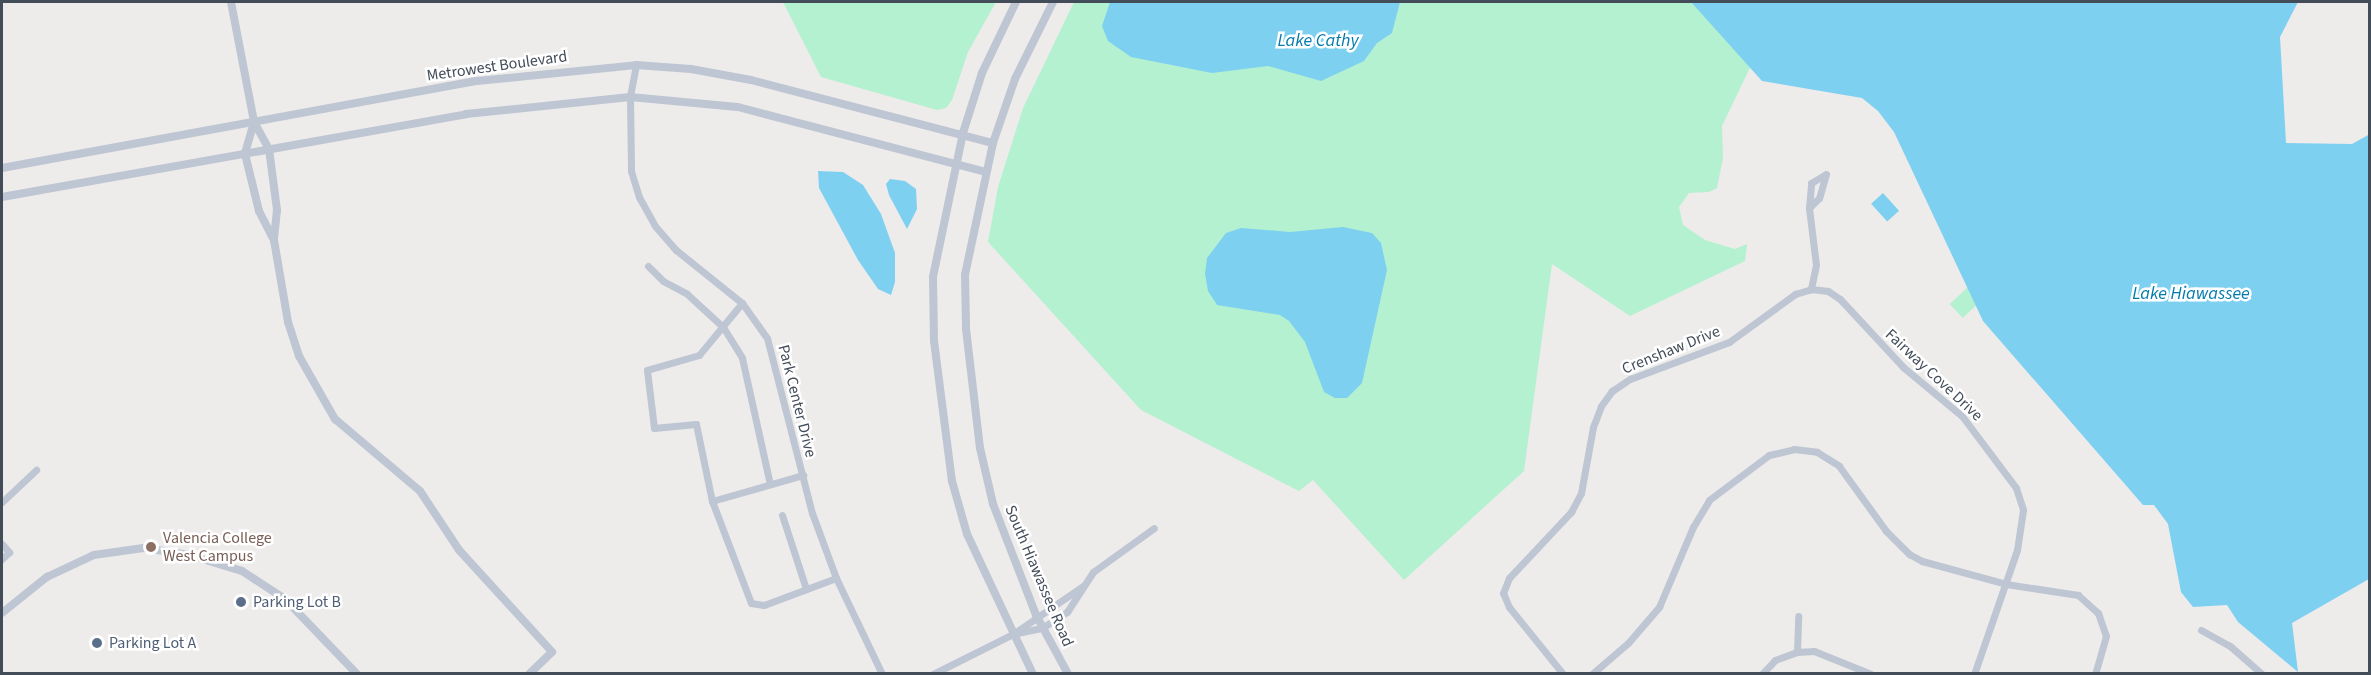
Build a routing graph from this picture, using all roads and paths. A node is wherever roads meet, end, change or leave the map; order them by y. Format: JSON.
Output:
{"nodes":[{"id":1,"x":231,"y":2,"type":"edge"},
{"id":2,"x":1016,"y":2,"type":"edge"},
{"id":3,"x":1053,"y":2,"type":"edge"},
{"id":4,"x":636,"y":65,"type":"junction"},
{"id":5,"x":630,"y":97,"type":"junction"},
{"id":6,"x":254,"y":122,"type":"junction"},
{"id":7,"x":963,"y":133,"type":"junction"},
{"id":8,"x":993,"y":143,"type":"junction"},
{"id":9,"x":269,"y":149,"type":"junction"},
{"id":10,"x":245,"y":154,"type":"junction"},
{"id":11,"x":956,"y":163,"type":"junction"},
{"id":12,"x":2,"y":168,"type":"edge"},
{"id":13,"x":985,"y":172,"type":"junction"},
{"id":14,"x":2,"y":197,"type":"edge"},
{"id":15,"x":1809,"y":208,"type":"dead end"},
{"id":16,"x":274,"y":240,"type":"junction"},
{"id":17,"x":648,"y":266,"type":"dead end"},
{"id":18,"x":1811,"y":289,"type":"junction"},
{"id":19,"x":742,"y":303,"type":"junction"},
{"id":20,"x":723,"y":327,"type":"junction"},
{"id":21,"x":36,"y":470,"type":"dead end"},
{"id":22,"x":802,"y":475,"type":"junction"},
{"id":23,"x":770,"y":484,"type":"junction"},
{"id":24,"x":2,"y":487,"type":"edge"},
{"id":25,"x":9,"y":495,"type":"junction"},
{"id":26,"x":712,"y":501,"type":"junction"},
{"id":27,"x":2,"y":502,"type":"edge"},
{"id":28,"x":782,"y":514,"type":"dead end"},
{"id":29,"x":1154,"y":528,"type":"dead end"},
{"id":30,"x":2,"y":544,"type":"edge"},
{"id":31,"x":2,"y":559,"type":"edge"},
{"id":32,"x":836,"y":578,"type":"junction"},
{"id":33,"x":2007,"y":584,"type":"junction"},
{"id":34,"x":1083,"y":585,"type":"junction"},
{"id":35,"x":806,"y":589,"type":"junction"},
{"id":36,"x":2,"y":613,"type":"edge"},
{"id":37,"x":1036,"y":615,"type":"junction"},
{"id":38,"x":1798,"y":616,"type":"dead end"},
{"id":39,"x":1042,"y":628,"type":"junction"},
{"id":40,"x":2201,"y":630,"type":"dead end"},
{"id":41,"x":1013,"y":634,"type":"junction"},
{"id":42,"x":1797,"y":652,"type":"junction"},
{"id":43,"x":357,"y":674,"type":"edge"},
{"id":44,"x":528,"y":674,"type":"edge"},
{"id":45,"x":882,"y":674,"type":"edge"},
{"id":46,"x":933,"y":674,"type":"edge"},
{"id":47,"x":1033,"y":674,"type":"edge"},
{"id":48,"x":1068,"y":674,"type":"edge"},
{"id":49,"x":1563,"y":674,"type":"edge"},
{"id":50,"x":1592,"y":674,"type":"edge"},
{"id":51,"x":1762,"y":674,"type":"edge"},
{"id":52,"x":1871,"y":674,"type":"edge"},
{"id":53,"x":1974,"y":674,"type":"edge"},
{"id":54,"x":2095,"y":674,"type":"edge"},
{"id":55,"x":2262,"y":674,"type":"edge"}],
"edges":[{"from":1,"to":6,"type":"street"},
{"from":2,"to":7,"type":"street"},
{"from":3,"to":8,"type":"street","name":"South Hiawassee Road"},
{"from":4,"to":5,"type":"street","name":"Park Center Drive"},
{"from":4,"to":6,"type":"street","name":"Metrowest Boulevard"},
{"from":4,"to":7,"type":"street","name":"Metrowest Boulevard"},
{"from":5,"to":9,"type":"street"},
{"from":5,"to":11,"type":"street"},
{"from":5,"to":19,"type":"street","name":"Park Center Drive"},
{"from":6,"to":9,"type":"street"},
{"from":6,"to":10,"type":"street"},
{"from":6,"to":12,"type":"street","name":"Metrowest Boulevard"},
{"from":7,"to":8,"type":"street","name":"Metrowest Boulevard"},
{"from":7,"to":11,"type":"street"},
{"from":8,"to":13,"type":"street","name":"South Hiawassee Road"},
{"from":9,"to":10,"type":"street"},
{"from":9,"to":16,"type":"street"},
{"from":10,"to":14,"type":"street"},
{"from":10,"to":16,"type":"street"},
{"from":11,"to":13,"type":"street"},
{"from":11,"to":41,"type":"street"},
{"from":13,"to":37,"type":"street","name":"South Hiawassee Road"},
{"from":15,"to":18,"type":"street"},
{"from":16,"to":44,"type":"street"},
{"from":17,"to":20,"type":"street"},
{"from":18,"to":33,"type":"street","name":"Fairway Cove Drive"},
{"from":18,"to":49,"type":"street","name":"Crenshaw Drive"},
{"from":19,"to":20,"type":"street"},
{"from":19,"to":22,"type":"street","name":"Park Center Drive"},
{"from":20,"to":23,"type":"street"},
{"from":20,"to":26,"type":"street"},
{"from":21,"to":25,"type":"street"},
{"from":22,"to":23,"type":"street"},
{"from":22,"to":32,"type":"street","name":"Park Center Drive"},
{"from":23,"to":26,"type":"street"},
{"from":24,"to":25,"type":"street"},
{"from":25,"to":27,"type":"street"},
{"from":26,"to":35,"type":"street"},
{"from":28,"to":35,"type":"street"},
{"from":29,"to":34,"type":"street"},
{"from":30,"to":31,"type":"street"},
{"from":32,"to":35,"type":"street"},
{"from":32,"to":45,"type":"street","name":"Park Center Drive"},
{"from":33,"to":50,"type":"street"},
{"from":33,"to":53,"type":"street","name":"Fairway Cove Drive"},
{"from":33,"to":54,"type":"street"},
{"from":34,"to":37,"type":"street"},
{"from":34,"to":39,"type":"street"},
{"from":36,"to":43,"type":"street"},
{"from":37,"to":39,"type":"street","name":"South Hiawassee Road"},
{"from":37,"to":41,"type":"street"},
{"from":38,"to":42,"type":"street"},
{"from":39,"to":41,"type":"street"},
{"from":39,"to":48,"type":"street","name":"South Hiawassee Road"},
{"from":40,"to":55,"type":"street"},
{"from":41,"to":46,"type":"street"},
{"from":41,"to":47,"type":"street"},
{"from":42,"to":51,"type":"street"},
{"from":42,"to":52,"type":"street"}]}
